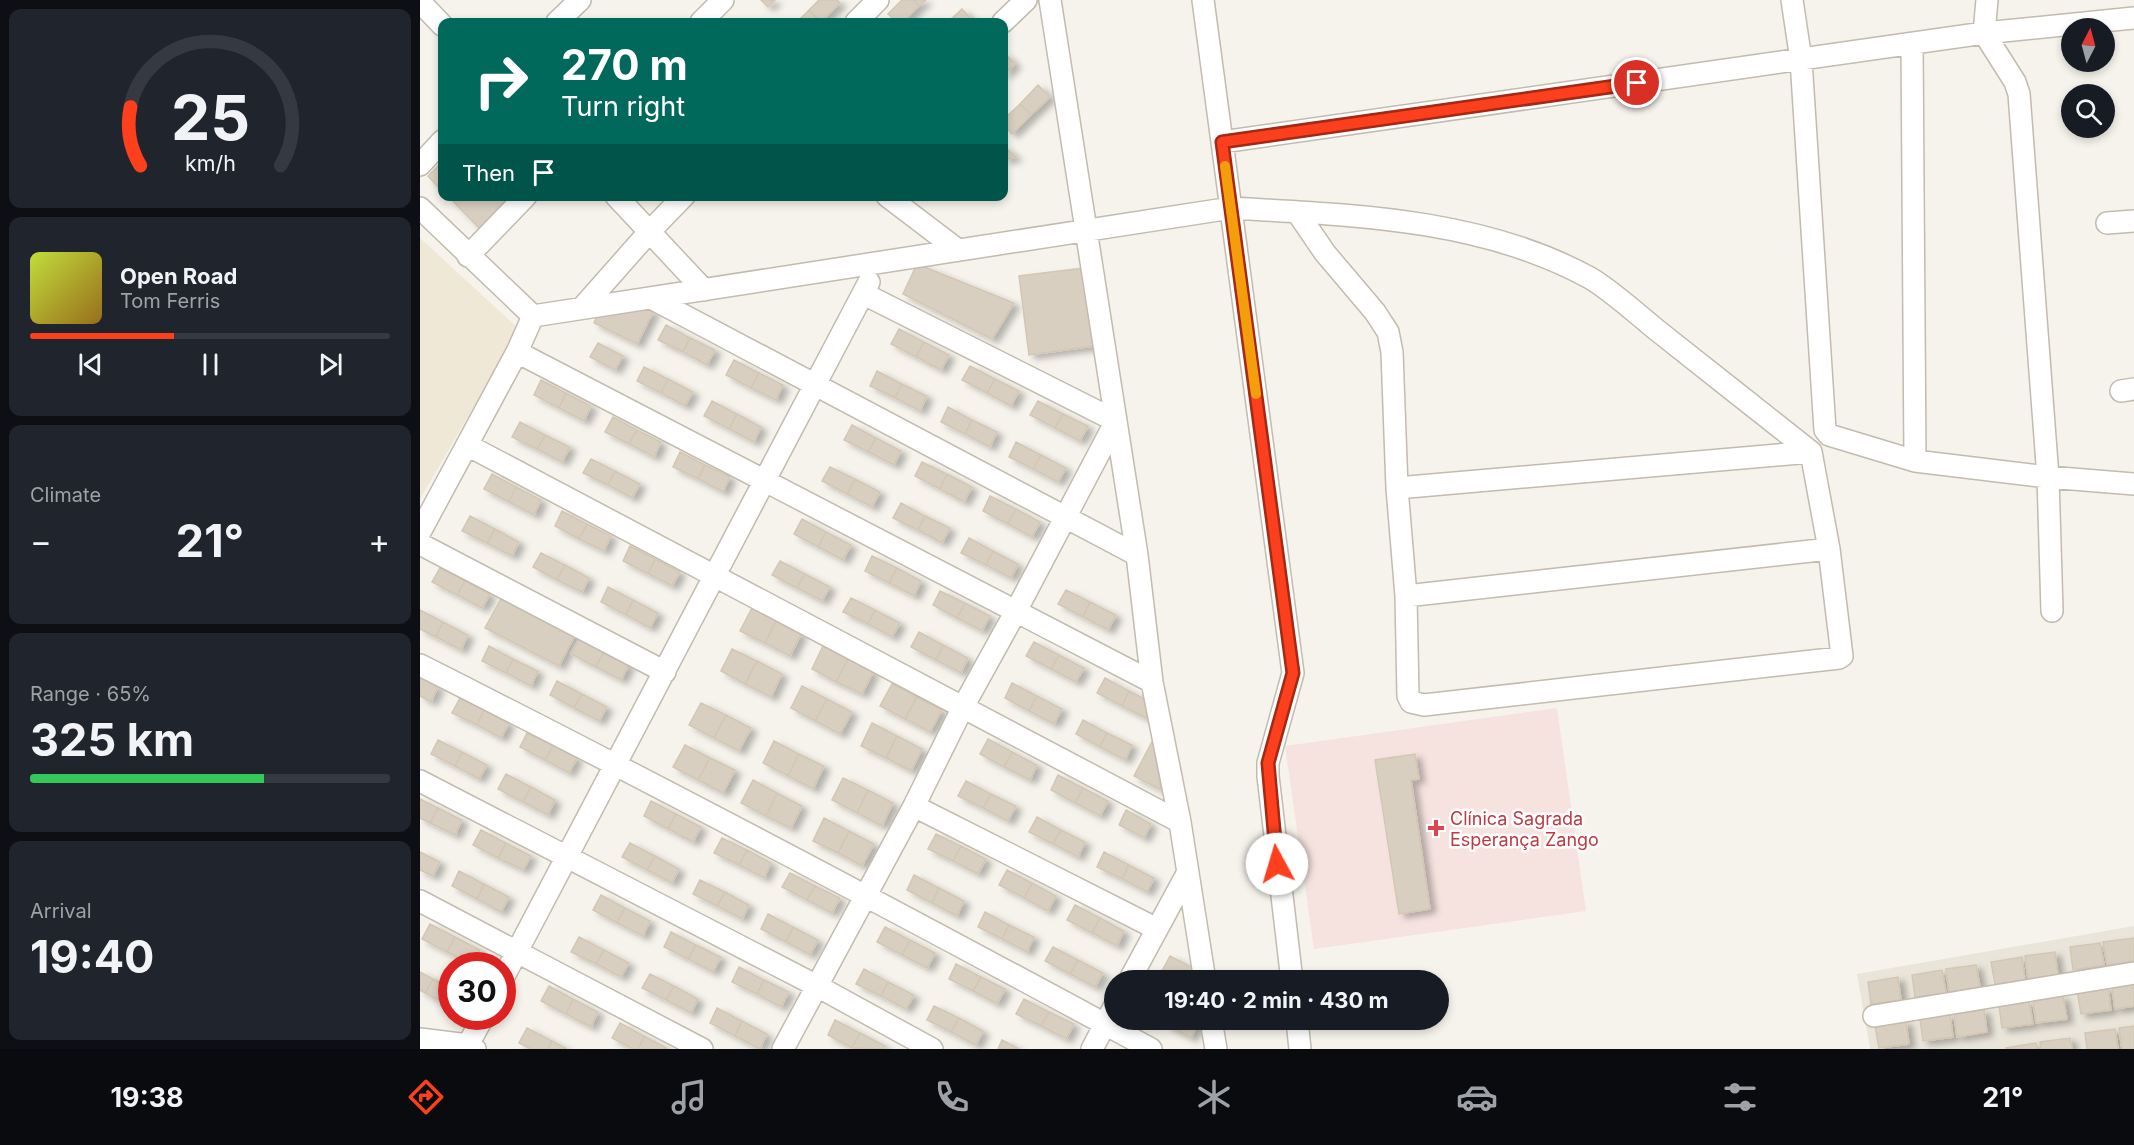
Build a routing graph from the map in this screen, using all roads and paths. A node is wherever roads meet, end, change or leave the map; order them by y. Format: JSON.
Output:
{"nodes":[{"id":1,"x":580,"y":0,"type":"edge"},
{"id":2,"x":879,"y":0,"type":"edge"},
{"id":3,"x":1026,"y":0,"type":"edge"},
{"id":4,"x":1050,"y":0,"type":"edge"},
{"id":5,"x":1203,"y":0,"type":"edge"},
{"id":6,"x":1792,"y":0,"type":"edge"},
{"id":7,"x":1987,"y":0,"type":"edge"},
{"id":8,"x":424,"y":4,"type":"edge"},
{"id":9,"x":561,"y":18,"type":"edge"},
{"id":10,"x":860,"y":18,"type":"edge"},
{"id":11,"x":1008,"y":18,"type":"edge"},
{"id":12,"x":2134,"y":18,"type":"edge"},
{"id":13,"x":438,"y":20,"type":"edge"},
{"id":14,"x":1984,"y":33,"type":"junction"},
{"id":15,"x":1912,"y":44,"type":"junction"},
{"id":16,"x":1801,"y":60,"type":"junction"},
{"id":17,"x":1222,"y":142,"type":"junction"},
{"id":18,"x":438,"y":145,"type":"edge"},
{"id":19,"x":420,"y":165,"type":"edge"},
{"id":20,"x":521,"y":201,"type":"edge"},
{"id":21,"x":621,"y":201,"type":"edge"},
{"id":22,"x":679,"y":201,"type":"edge"},
{"id":23,"x":894,"y":201,"type":"edge"},
{"id":24,"x":916,"y":201,"type":"edge"},
{"id":25,"x":420,"y":208,"type":"edge"},
{"id":26,"x":1231,"y":208,"type":"junction"},
{"id":27,"x":1297,"y":212,"type":"junction"},
{"id":28,"x":2134,"y":221,"type":"edge"},
{"id":29,"x":2107,"y":224,"type":"dead end"},
{"id":30,"x":1086,"y":230,"type":"junction"},
{"id":31,"x":650,"y":231,"type":"junction"},
{"id":32,"x":958,"y":250,"type":"junction"},
{"id":33,"x":468,"y":256,"type":"junction"},
{"id":34,"x":876,"y":263,"type":"junction"},
{"id":35,"x":704,"y":290,"type":"junction"},
{"id":36,"x":864,"y":294,"type":"junction"},
{"id":37,"x":651,"y":298,"type":"junction"},
{"id":38,"x":582,"y":309,"type":"junction"},
{"id":39,"x":533,"y":316,"type":"junction"},
{"id":40,"x":517,"y":352,"type":"junction"},
{"id":41,"x":815,"y":386,"type":"junction"},
{"id":42,"x":1116,"y":421,"type":"junction"},
{"id":43,"x":467,"y":445,"type":"junction"},
{"id":44,"x":1811,"y":452,"type":"junction"},
{"id":45,"x":1915,"y":461,"type":"junction"},
{"id":46,"x":2048,"y":477,"type":"junction"},
{"id":47,"x":765,"y":481,"type":"junction"},
{"id":48,"x":2134,"y":484,"type":"edge"},
{"id":49,"x":1397,"y":488,"type":"junction"},
{"id":50,"x":1065,"y":517,"type":"junction"},
{"id":51,"x":420,"y":532,"type":"edge"},
{"id":52,"x":420,"y":544,"type":"edge"},
{"id":53,"x":1829,"y":549,"type":"junction"},
{"id":54,"x":1137,"y":555,"type":"junction"},
{"id":55,"x":715,"y":576,"type":"junction"},
{"id":56,"x":1406,"y":596,"type":"junction"},
{"id":57,"x":1016,"y":612,"type":"junction"},
{"id":58,"x":2052,"y":612,"type":"dead end"},
{"id":59,"x":420,"y":665,"type":"edge"},
{"id":60,"x":665,"y":672,"type":"junction"},
{"id":61,"x":1152,"y":682,"type":"junction"},
{"id":62,"x":963,"y":707,"type":"junction"},
{"id":63,"x":616,"y":764,"type":"junction"},
{"id":64,"x":420,"y":781,"type":"edge"},
{"id":65,"x":914,"y":806,"type":"junction"},
{"id":66,"x":1180,"y":822,"type":"junction"},
{"id":67,"x":567,"y":857,"type":"junction"},
{"id":68,"x":1188,"y":872,"type":"junction"},
{"id":69,"x":866,"y":896,"type":"junction"},
{"id":70,"x":420,"y":901,"type":"edge"},
{"id":71,"x":1157,"y":929,"type":"junction"},
{"id":72,"x":517,"y":952,"type":"junction"},
{"id":73,"x":1135,"y":970,"type":"edge"},
{"id":74,"x":1203,"y":970,"type":"edge"},
{"id":75,"x":1291,"y":970,"type":"edge"},
{"id":76,"x":2134,"y":973,"type":"edge"},
{"id":77,"x":817,"y":986,"type":"junction"},
{"id":78,"x":1104,"y":1013,"type":"edge"},
{"id":79,"x":1874,"y":1016,"type":"dead end"},
{"id":80,"x":1104,"y":1027,"type":"edge"},
{"id":81,"x":473,"y":1030,"type":"edge"},
{"id":82,"x":1127,"y":1030,"type":"edge"},
{"id":83,"x":1213,"y":1030,"type":"edge"},
{"id":84,"x":1298,"y":1030,"type":"edge"},
{"id":85,"x":420,"y":1039,"type":"edge"},
{"id":86,"x":459,"y":1047,"type":"edge"},
{"id":87,"x":702,"y":1049,"type":"edge"},
{"id":88,"x":783,"y":1049,"type":"edge"},
{"id":89,"x":932,"y":1049,"type":"edge"},
{"id":90,"x":1092,"y":1049,"type":"edge"},
{"id":91,"x":1151,"y":1049,"type":"edge"},
{"id":92,"x":1216,"y":1049,"type":"edge"},
{"id":93,"x":1300,"y":1049,"type":"edge"}],
"edges":[{"from":1,"to":9,"type":"street"},
{"from":2,"to":10,"type":"street"},
{"from":3,"to":11,"type":"street"},
{"from":4,"to":30,"type":"street"},
{"from":5,"to":17,"type":"street"},
{"from":6,"to":16,"type":"street"},
{"from":7,"to":14,"type":"street"},
{"from":8,"to":13,"type":"street"},
{"from":12,"to":14,"type":"street"},
{"from":14,"to":15,"type":"street"},
{"from":14,"to":46,"type":"street"},
{"from":15,"to":16,"type":"street"},
{"from":15,"to":45,"type":"street"},
{"from":16,"to":17,"type":"street"},
{"from":16,"to":45,"type":"street"},
{"from":17,"to":26,"type":"street"},
{"from":18,"to":19,"type":"street"},
{"from":20,"to":33,"type":"street"},
{"from":21,"to":31,"type":"street"},
{"from":22,"to":31,"type":"street"},
{"from":23,"to":32,"type":"street"},
{"from":24,"to":32,"type":"street"},
{"from":25,"to":33,"type":"street"},
{"from":26,"to":27,"type":"street"},
{"from":26,"to":30,"type":"street"},
{"from":26,"to":75,"type":"street"},
{"from":27,"to":44,"type":"street"},
{"from":27,"to":49,"type":"street"},
{"from":28,"to":29,"type":"street"},
{"from":30,"to":32,"type":"street"},
{"from":30,"to":42,"type":"street"},
{"from":31,"to":35,"type":"street"},
{"from":31,"to":38,"type":"street"},
{"from":32,"to":34,"type":"street"},
{"from":33,"to":39,"type":"street"},
{"from":34,"to":35,"type":"street"},
{"from":34,"to":36,"type":"street"},
{"from":35,"to":37,"type":"street"},
{"from":36,"to":41,"type":"street"},
{"from":36,"to":42,"type":"street"},
{"from":37,"to":38,"type":"street"},
{"from":37,"to":41,"type":"street"},
{"from":38,"to":39,"type":"street"},
{"from":39,"to":40,"type":"street"},
{"from":40,"to":43,"type":"street"},
{"from":40,"to":47,"type":"street"},
{"from":41,"to":47,"type":"street"},
{"from":41,"to":50,"type":"street"},
{"from":42,"to":50,"type":"street"},
{"from":42,"to":54,"type":"street"},
{"from":43,"to":51,"type":"street"},
{"from":43,"to":55,"type":"street"},
{"from":44,"to":49,"type":"street"},
{"from":44,"to":53,"type":"street"},
{"from":45,"to":46,"type":"street"},
{"from":46,"to":48,"type":"street"},
{"from":46,"to":58,"type":"street"},
{"from":47,"to":55,"type":"street"},
{"from":47,"to":57,"type":"street"},
{"from":49,"to":56,"type":"street"},
{"from":50,"to":54,"type":"street"},
{"from":50,"to":57,"type":"street"},
{"from":52,"to":60,"type":"street"},
{"from":53,"to":56,"type":"street"},
{"from":53,"to":56,"type":"street"},
{"from":54,"to":61,"type":"street"},
{"from":55,"to":60,"type":"street"},
{"from":55,"to":62,"type":"street"},
{"from":57,"to":61,"type":"street"},
{"from":57,"to":62,"type":"street"},
{"from":59,"to":63,"type":"street"},
{"from":60,"to":63,"type":"street"},
{"from":61,"to":66,"type":"street"},
{"from":62,"to":65,"type":"street"},
{"from":62,"to":66,"type":"street"},
{"from":63,"to":67,"type":"street"},
{"from":63,"to":69,"type":"street"},
{"from":64,"to":67,"type":"street"},
{"from":65,"to":69,"type":"street"},
{"from":65,"to":71,"type":"street"},
{"from":66,"to":68,"type":"street"},
{"from":67,"to":72,"type":"street"},
{"from":67,"to":77,"type":"street"},
{"from":68,"to":71,"type":"street"},
{"from":68,"to":74,"type":"street"},
{"from":69,"to":77,"type":"street"},
{"from":69,"to":78,"type":"street"},
{"from":70,"to":72,"type":"street"},
{"from":71,"to":73,"type":"street"},
{"from":72,"to":87,"type":"street"},
{"from":76,"to":79,"type":"street"},
{"from":77,"to":88,"type":"street"},
{"from":77,"to":89,"type":"street"},
{"from":80,"to":90,"type":"street"},
{"from":81,"to":86,"type":"street"},
{"from":82,"to":91,"type":"street"},
{"from":83,"to":92,"type":"street"},
{"from":84,"to":93,"type":"street"},
{"from":85,"to":86,"type":"street"}]}
